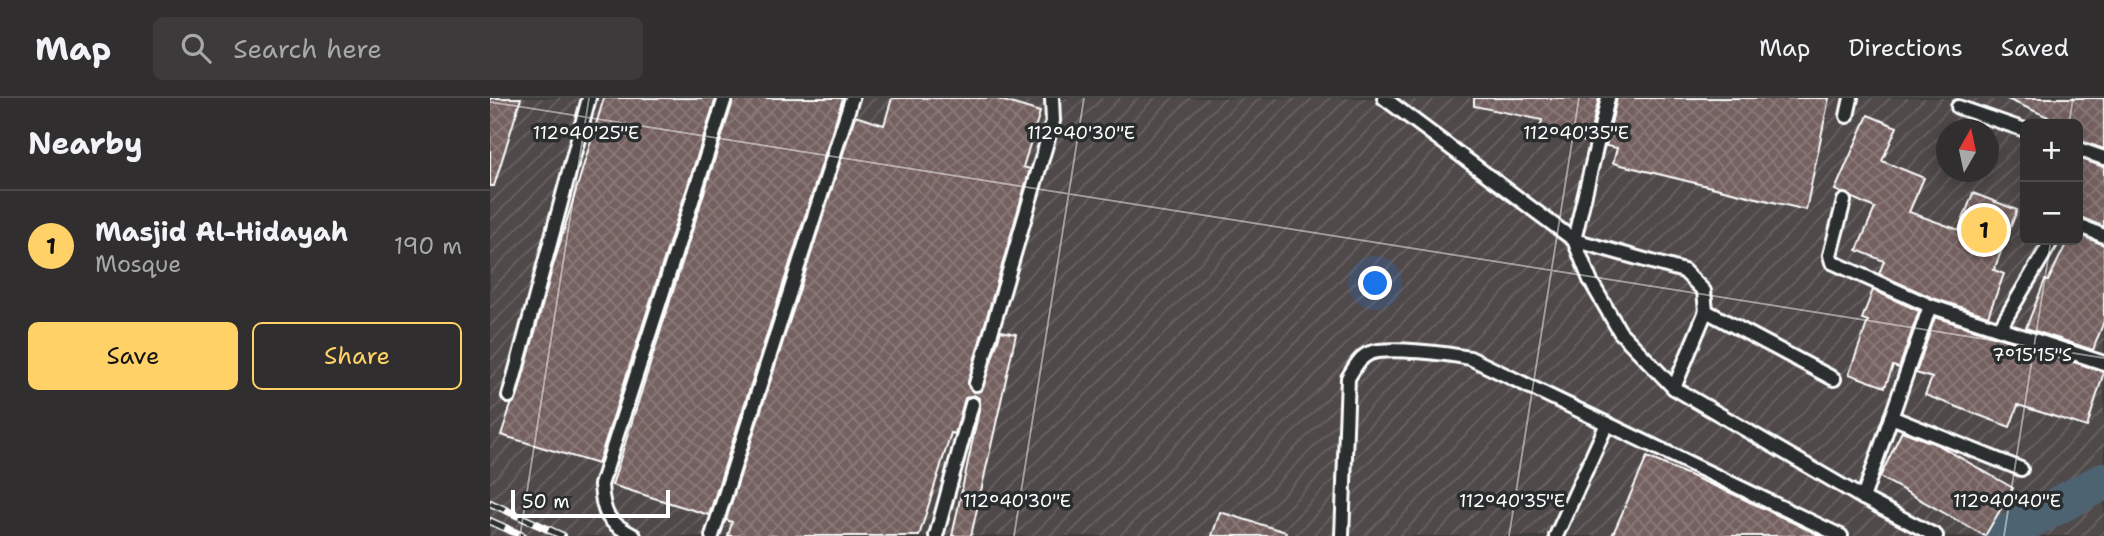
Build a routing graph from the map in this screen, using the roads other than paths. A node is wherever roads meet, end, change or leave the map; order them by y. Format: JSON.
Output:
{"nodes":[{"id":1,"x":589,"y":98,"type":"edge"},
{"id":2,"x":725,"y":98,"type":"edge"},
{"id":3,"x":852,"y":98,"type":"edge"},
{"id":4,"x":1052,"y":98,"type":"edge"},
{"id":5,"x":1384,"y":98,"type":"edge"},
{"id":6,"x":1608,"y":98,"type":"edge"},
{"id":7,"x":1851,"y":98,"type":"edge"},
{"id":8,"x":1958,"y":107,"type":"dead end"},
{"id":9,"x":1847,"y":116,"type":"dead end"},
{"id":10,"x":2020,"y":129,"type":"edge"},
{"id":11,"x":2083,"y":151,"type":"edge"},
{"id":12,"x":2104,"y":158,"type":"edge"},
{"id":13,"x":1844,"y":201,"type":"dead end"},
{"id":14,"x":2083,"y":227,"type":"edge"},
{"id":15,"x":2104,"y":236,"type":"edge"},
{"id":16,"x":1574,"y":240,"type":"junction"},
{"id":17,"x":2049,"y":245,"type":"edge"},
{"id":18,"x":1930,"y":306,"type":"junction"},
{"id":19,"x":1706,"y":310,"type":"junction"},
{"id":20,"x":2000,"y":328,"type":"junction"},
{"id":21,"x":2104,"y":363,"type":"edge"},
{"id":22,"x":1834,"y":379,"type":"dead end"},
{"id":23,"x":976,"y":384,"type":"dead end"},
{"id":24,"x":1674,"y":388,"type":"junction"},
{"id":25,"x":509,"y":396,"type":"dead end"},
{"id":26,"x":972,"y":404,"type":"dead end"},
{"id":27,"x":1891,"y":416,"type":"junction"},
{"id":28,"x":1605,"y":426,"type":"junction"},
{"id":29,"x":2021,"y":469,"type":"dead end"},
{"id":30,"x":1863,"y":498,"type":"junction"},
{"id":31,"x":634,"y":536,"type":"edge"},
{"id":32,"x":712,"y":536,"type":"edge"},
{"id":33,"x":936,"y":536,"type":"edge"},
{"id":34,"x":1342,"y":536,"type":"edge"},
{"id":35,"x":1556,"y":536,"type":"edge"},
{"id":36,"x":1840,"y":536,"type":"edge"},
{"id":37,"x":1936,"y":536,"type":"edge"}],
"edges":[{"from":1,"to":25,"type":"lane"},
{"from":2,"to":31,"type":"lane"},
{"from":3,"to":32,"type":"lane"},
{"from":4,"to":23,"type":"lane"},
{"from":5,"to":16,"type":"lane"},
{"from":6,"to":16,"type":"lane"},
{"from":7,"to":9,"type":"lane"},
{"from":8,"to":10,"type":"lane"},
{"from":11,"to":12,"type":"lane"},
{"from":13,"to":18,"type":"lane"},
{"from":14,"to":15,"type":"lane"},
{"from":16,"to":19,"type":"lane"},
{"from":16,"to":24,"type":"lane"},
{"from":17,"to":20,"type":"lane"},
{"from":18,"to":20,"type":"lane"},
{"from":18,"to":27,"type":"lane"},
{"from":19,"to":22,"type":"lane"},
{"from":19,"to":24,"type":"lane"},
{"from":20,"to":21,"type":"lane"},
{"from":24,"to":30,"type":"lane"},
{"from":26,"to":33,"type":"lane"},
{"from":27,"to":29,"type":"lane"},
{"from":27,"to":30,"type":"lane"},
{"from":28,"to":34,"type":"lane"},
{"from":28,"to":35,"type":"lane"},
{"from":28,"to":36,"type":"lane"},
{"from":30,"to":37,"type":"lane"}]}
